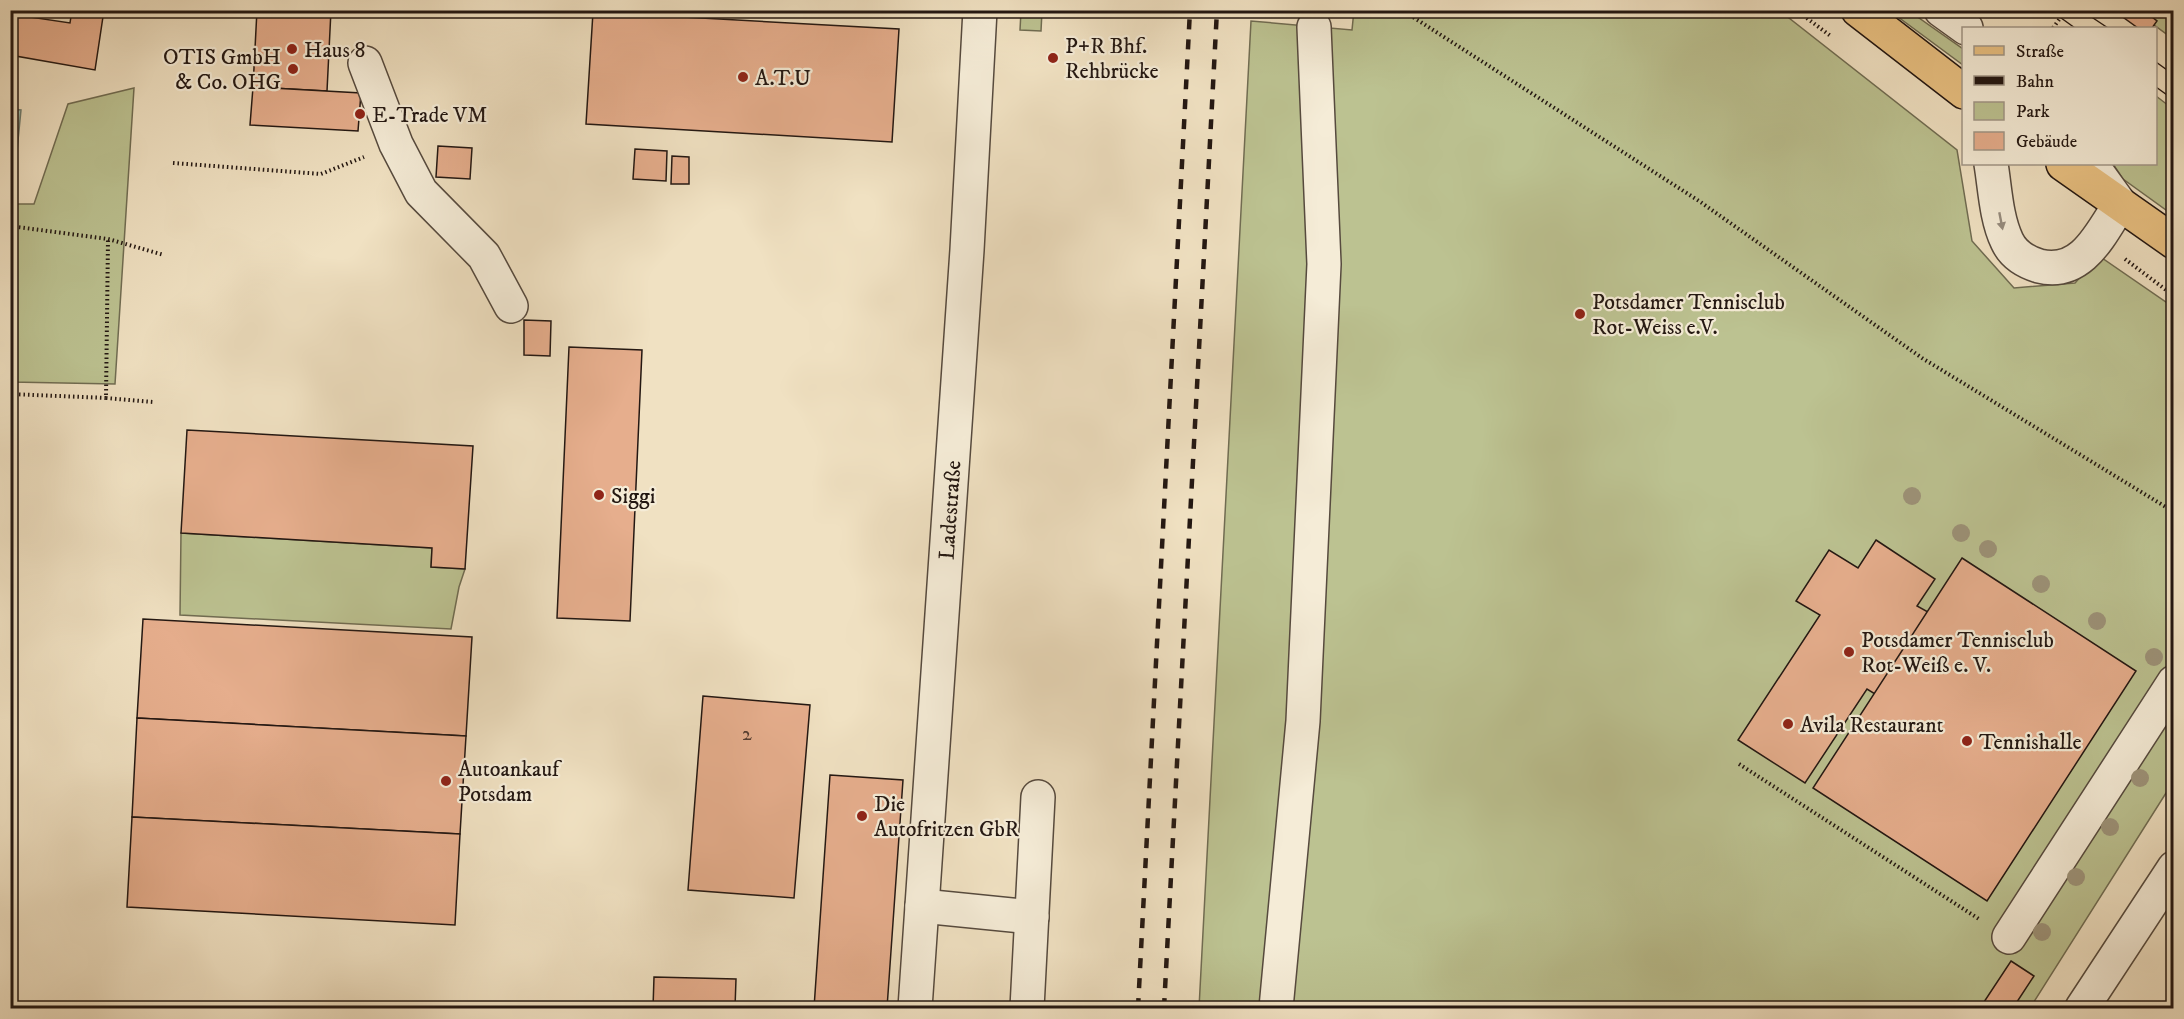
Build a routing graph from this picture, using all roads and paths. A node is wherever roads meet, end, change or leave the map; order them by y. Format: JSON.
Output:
{"nodes":[{"id":1,"x":981,"y":10,"type":"edge"},
{"id":2,"x":1402,"y":10,"type":"edge"},
{"id":3,"x":1858,"y":10,"type":"edge"},
{"id":4,"x":1941,"y":10,"type":"edge"},
{"id":5,"x":2066,"y":10,"type":"edge"},
{"id":6,"x":2159,"y":10,"type":"edge"},
{"id":7,"x":2174,"y":21,"type":"edge"},
{"id":8,"x":1314,"y":27,"type":"dead end"},
{"id":9,"x":1965,"y":27,"type":"edge"},
{"id":10,"x":2054,"y":27,"type":"edge"},
{"id":11,"x":365,"y":63,"type":"dead end"},
{"id":12,"x":1962,"y":90,"type":"edge"},
{"id":13,"x":396,"y":144,"type":"junction"},
{"id":14,"x":173,"y":163,"type":"dead end"},
{"id":15,"x":1991,"y":165,"type":"edge"},
{"id":16,"x":2064,"y":165,"type":"edge"},
{"id":17,"x":2092,"y":165,"type":"edge"},
{"id":18,"x":2120,"y":204,"type":"junction"},
{"id":19,"x":10,"y":226,"type":"edge"},
{"id":20,"x":108,"y":239,"type":"junction"},
{"id":21,"x":2174,"y":242,"type":"edge"},
{"id":22,"x":164,"y":255,"type":"dead end"},
{"id":23,"x":511,"y":306,"type":"dead end"},
{"id":24,"x":10,"y":394,"type":"edge"},
{"id":25,"x":106,"y":398,"type":"junction"},
{"id":26,"x":153,"y":402,"type":"dead end"},
{"id":27,"x":2174,"y":512,"type":"edge"},
{"id":28,"x":2174,"y":682,"type":"edge"},
{"id":29,"x":1739,"y":764,"type":"dead end"},
{"id":30,"x":1038,"y":797,"type":"dead end"},
{"id":31,"x":2174,"y":868,"type":"edge"},
{"id":32,"x":922,"y":906,"type":"junction"},
{"id":33,"x":1032,"y":917,"type":"junction"},
{"id":34,"x":1980,"y":919,"type":"dead end"},
{"id":35,"x":2008,"y":937,"type":"dead end"},
{"id":36,"x":915,"y":1008,"type":"edge"},
{"id":37,"x":1027,"y":1008,"type":"edge"},
{"id":38,"x":1276,"y":1008,"type":"edge"},
{"id":39,"x":2082,"y":1008,"type":"edge"}],
"edges":[{"from":1,"to":32,"type":"street","name":"Ladestraße"},
{"from":2,"to":27,"type":"path"},
{"from":3,"to":12,"type":"main road"},
{"from":4,"to":9,"type":"street"},
{"from":5,"to":10,"type":"path"},
{"from":6,"to":7,"type":"path"},
{"from":8,"to":38,"type":"street"},
{"from":11,"to":13,"type":"street"},
{"from":13,"to":14,"type":"path"},
{"from":13,"to":23,"type":"street"},
{"from":15,"to":18,"type":"street","one_way":true},
{"from":16,"to":18,"type":"main road"},
{"from":17,"to":18,"type":"street"},
{"from":18,"to":21,"type":"main road"},
{"from":19,"to":20,"type":"path"},
{"from":20,"to":22,"type":"path"},
{"from":20,"to":25,"type":"path"},
{"from":24,"to":25,"type":"path"},
{"from":25,"to":26,"type":"path"},
{"from":28,"to":35,"type":"street"},
{"from":29,"to":34,"type":"path"},
{"from":30,"to":33,"type":"street"},
{"from":31,"to":39,"type":"street"},
{"from":32,"to":33,"type":"street"},
{"from":32,"to":36,"type":"street","name":"Ladestraße"},
{"from":33,"to":37,"type":"street"}]}
